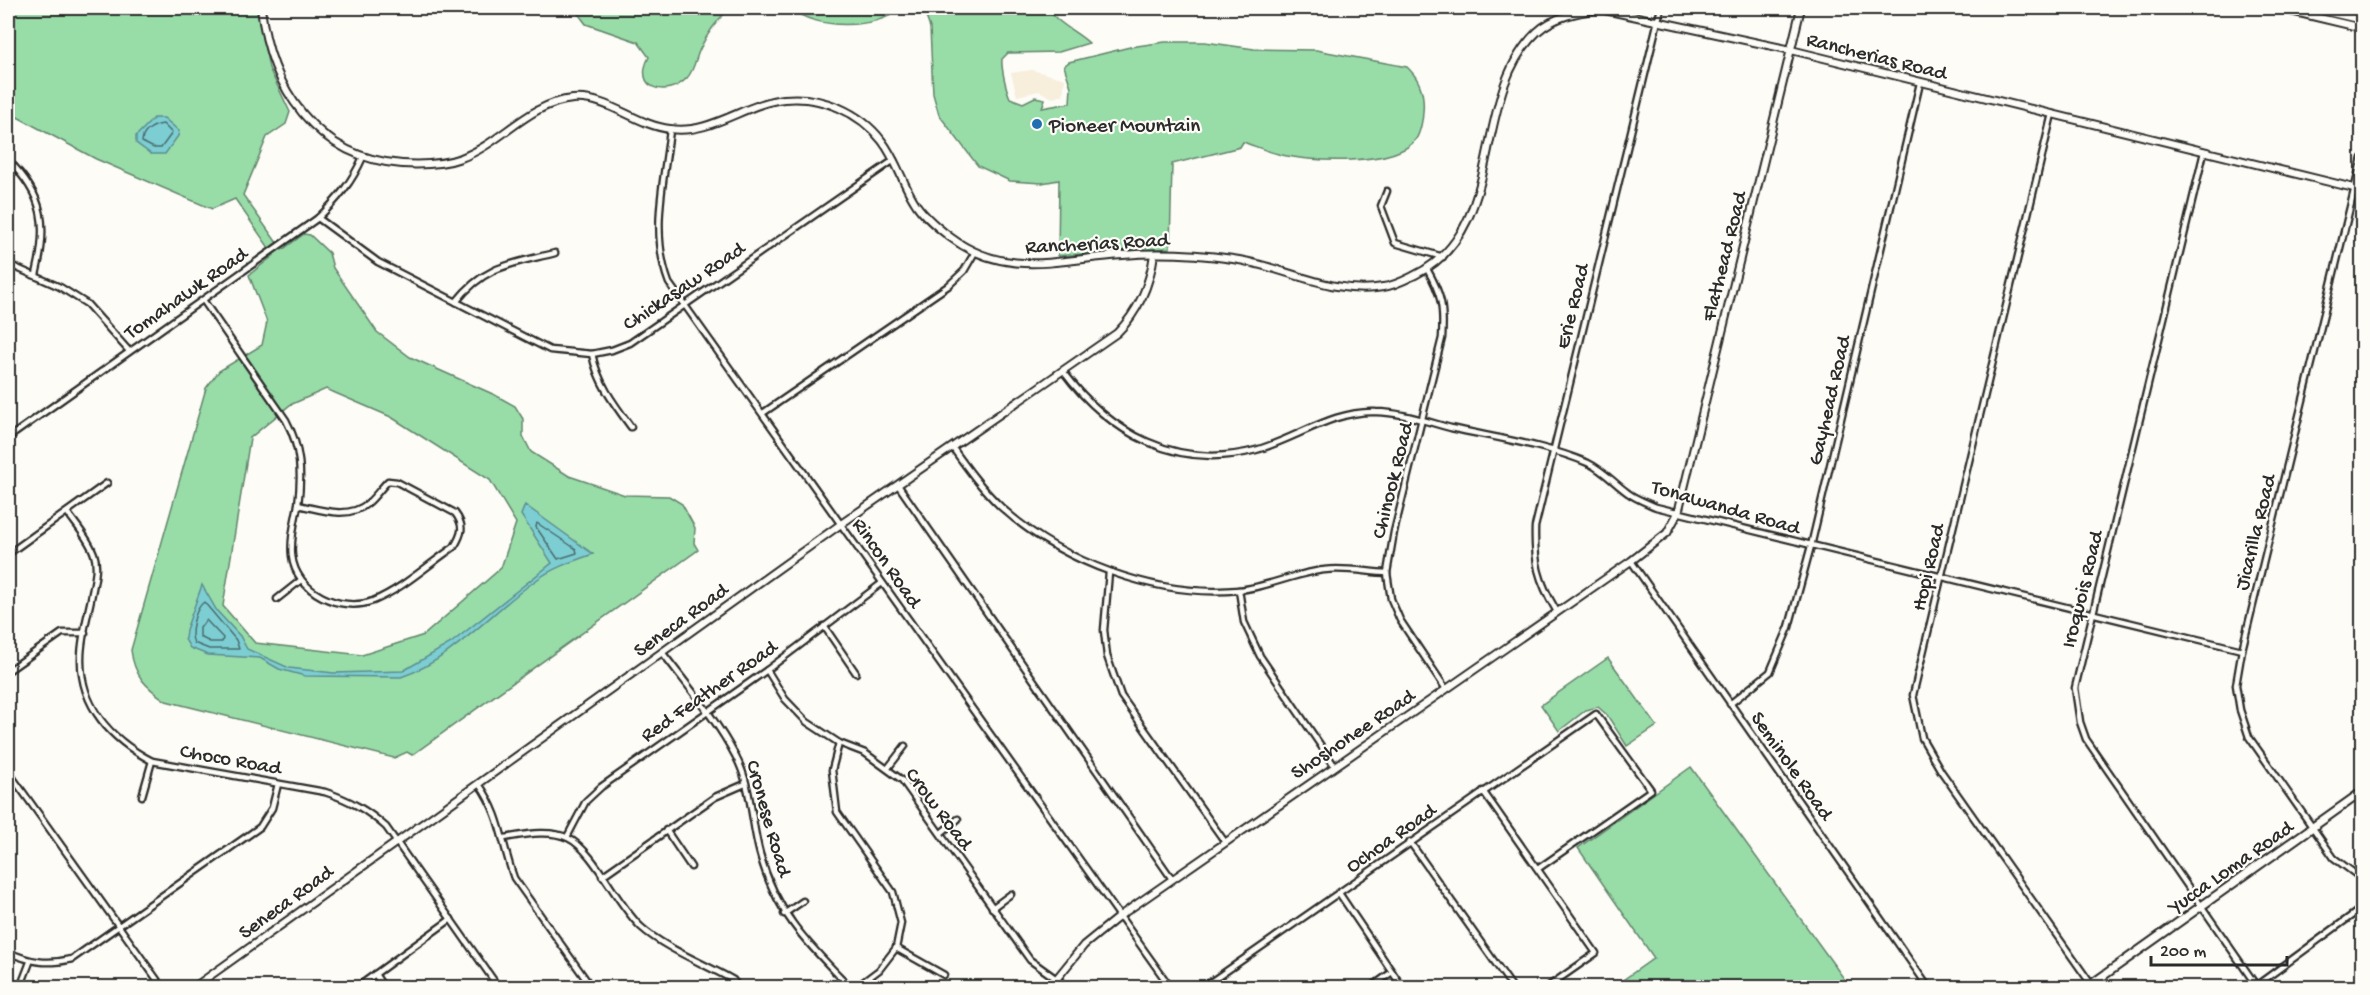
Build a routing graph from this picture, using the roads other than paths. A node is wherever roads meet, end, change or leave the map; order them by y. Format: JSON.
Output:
{"nodes":[{"id":1,"x":261,"y":8,"type":"edge"},
{"id":2,"x":1661,"y":8,"type":"edge"},
{"id":3,"x":1801,"y":8,"type":"edge"},
{"id":4,"x":2278,"y":8,"type":"edge"},
{"id":5,"x":2315,"y":8,"type":"edge"},
{"id":6,"x":2355,"y":8,"type":"edge"},
{"id":7,"x":2362,"y":9,"type":"edge"},
{"id":8,"x":1568,"y":11,"type":"edge"},
{"id":9,"x":1658,"y":19,"type":"junction"},
{"id":10,"x":2362,"y":19,"type":"edge"},
{"id":11,"x":2362,"y":28,"type":"edge"},
{"id":12,"x":1791,"y":50,"type":"junction"},
{"id":13,"x":1920,"y":83,"type":"junction"},
{"id":14,"x":2052,"y":114,"type":"junction"},
{"id":15,"x":670,"y":130,"type":"junction"},
{"id":16,"x":2204,"y":152,"type":"junction"},
{"id":17,"x":363,"y":157,"type":"junction"},
{"id":18,"x":2362,"y":158,"type":"edge"},
{"id":19,"x":8,"y":160,"type":"edge"},
{"id":20,"x":894,"y":160,"type":"junction"},
{"id":21,"x":2359,"y":189,"type":"edge"},
{"id":22,"x":1387,"y":191,"type":"dead end"},
{"id":23,"x":318,"y":218,"type":"junction"},
{"id":24,"x":975,"y":252,"type":"junction"},
{"id":25,"x":555,"y":253,"type":"dead end"},
{"id":26,"x":1154,"y":254,"type":"junction"},
{"id":27,"x":1443,"y":257,"type":"junction"},
{"id":28,"x":8,"y":264,"type":"edge"},
{"id":29,"x":1427,"y":269,"type":"junction"},
{"id":30,"x":36,"y":275,"type":"junction"},
{"id":31,"x":203,"y":300,"type":"junction"},
{"id":32,"x":456,"y":302,"type":"junction"},
{"id":33,"x":684,"y":304,"type":"junction"},
{"id":34,"x":129,"y":351,"type":"junction"},
{"id":35,"x":592,"y":354,"type":"junction"},
{"id":36,"x":1063,"y":371,"type":"junction"},
{"id":37,"x":762,"y":413,"type":"junction"},
{"id":38,"x":1423,"y":421,"type":"junction"},
{"id":39,"x":631,"y":428,"type":"dead end"},
{"id":40,"x":8,"y":438,"type":"edge"},
{"id":41,"x":952,"y":447,"type":"junction"},
{"id":42,"x":1553,"y":452,"type":"junction"},
{"id":43,"x":107,"y":483,"type":"dead end"},
{"id":44,"x":898,"y":484,"type":"junction"},
{"id":45,"x":298,"y":505,"type":"junction"},
{"id":46,"x":67,"y":512,"type":"junction"},
{"id":47,"x":1678,"y":513,"type":"junction"},
{"id":48,"x":841,"y":524,"type":"junction"},
{"id":49,"x":1811,"y":546,"type":"junction"},
{"id":50,"x":8,"y":554,"type":"edge"},
{"id":51,"x":1631,"y":561,"type":"junction"},
{"id":52,"x":1109,"y":572,"type":"junction"},
{"id":53,"x":1387,"y":573,"type":"junction"},
{"id":54,"x":1941,"y":579,"type":"junction"},
{"id":55,"x":301,"y":580,"type":"junction"},
{"id":56,"x":882,"y":583,"type":"junction"},
{"id":57,"x":1239,"y":590,"type":"junction"},
{"id":58,"x":277,"y":599,"type":"dead end"},
{"id":59,"x":1556,"y":610,"type":"junction"},
{"id":60,"x":2092,"y":615,"type":"junction"},
{"id":61,"x":824,"y":626,"type":"junction"},
{"id":62,"x":85,"y":633,"type":"junction"},
{"id":63,"x":2242,"y":650,"type":"junction"},
{"id":64,"x":662,"y":652,"type":"junction"},
{"id":65,"x":767,"y":670,"type":"junction"},
{"id":66,"x":8,"y":671,"type":"edge"},
{"id":67,"x":856,"y":673,"type":"dead end"},
{"id":68,"x":1446,"y":688,"type":"junction"},
{"id":69,"x":1730,"y":704,"type":"junction"},
{"id":70,"x":705,"y":711,"type":"junction"},
{"id":71,"x":839,"y":743,"type":"junction"},
{"id":72,"x":905,"y":746,"type":"dead end"},
{"id":73,"x":152,"y":761,"type":"junction"},
{"id":74,"x":1334,"y":765,"type":"junction"},
{"id":75,"x":888,"y":768,"type":"junction"},
{"id":76,"x":8,"y":771,"type":"edge"},
{"id":77,"x":278,"y":784,"type":"junction"},
{"id":78,"x":479,"y":784,"type":"junction"},
{"id":79,"x":746,"y":784,"type":"junction"},
{"id":80,"x":1484,"y":791,"type":"junction"},
{"id":81,"x":2362,"y":792,"type":"edge"},
{"id":82,"x":142,"y":796,"type":"dead end"},
{"id":83,"x":958,"y":819,"type":"dead end"},
{"id":84,"x":2312,"y":828,"type":"junction"},
{"id":85,"x":666,"y":830,"type":"junction"},
{"id":86,"x":941,"y":833,"type":"junction"},
{"id":87,"x":567,"y":837,"type":"junction"},
{"id":88,"x":504,"y":838,"type":"junction"},
{"id":89,"x":396,"y":842,"type":"junction"},
{"id":90,"x":1225,"y":842,"type":"junction"},
{"id":91,"x":1410,"y":843,"type":"junction"},
{"id":92,"x":691,"y":867,"type":"dead end"},
{"id":93,"x":1539,"y":868,"type":"junction"},
{"id":94,"x":602,"y":876,"type":"junction"},
{"id":95,"x":1172,"y":879,"type":"junction"},
{"id":96,"x":2362,"y":879,"type":"edge"},
{"id":97,"x":1339,"y":893,"type":"junction"},
{"id":98,"x":1011,"y":894,"type":"dead end"},
{"id":99,"x":803,"y":901,"type":"dead end"},
{"id":100,"x":2202,"y":906,"type":"junction"},
{"id":101,"x":992,"y":908,"type":"junction"},
{"id":102,"x":2362,"y":908,"type":"edge"},
{"id":103,"x":784,"y":914,"type":"junction"},
{"id":104,"x":1121,"y":915,"type":"junction"},
{"id":105,"x":451,"y":919,"type":"junction"},
{"id":106,"x":118,"y":926,"type":"junction"},
{"id":107,"x":896,"y":948,"type":"junction"},
{"id":108,"x":8,"y":952,"type":"edge"},
{"id":109,"x":30,"y":962,"type":"junction"},
{"id":110,"x":1392,"y":972,"type":"junction"},
{"id":111,"x":375,"y":974,"type":"junction"},
{"id":112,"x":944,"y":975,"type":"dead end"},
{"id":113,"x":1056,"y":978,"type":"junction"},
{"id":114,"x":2089,"y":986,"type":"edge"},
{"id":115,"x":20,"y":987,"type":"edge"},
{"id":116,"x":163,"y":987,"type":"edge"},
{"id":117,"x":193,"y":987,"type":"edge"},
{"id":118,"x":356,"y":987,"type":"edge"},
{"id":119,"x":384,"y":987,"type":"edge"},
{"id":120,"x":499,"y":987,"type":"edge"},
{"id":121,"x":592,"y":987,"type":"edge"},
{"id":122,"x":739,"y":987,"type":"edge"},
{"id":123,"x":853,"y":987,"type":"edge"},
{"id":124,"x":1049,"y":987,"type":"edge"},
{"id":125,"x":1069,"y":987,"type":"edge"},
{"id":126,"x":1171,"y":987,"type":"edge"},
{"id":127,"x":1202,"y":987,"type":"edge"},
{"id":128,"x":1370,"y":987,"type":"edge"},
{"id":129,"x":1403,"y":987,"type":"edge"},
{"id":130,"x":1513,"y":987,"type":"edge"},
{"id":131,"x":1546,"y":987,"type":"edge"},
{"id":132,"x":1929,"y":987,"type":"edge"},
{"id":133,"x":2256,"y":987,"type":"edge"}],
"edges":[{"from":1,"to":17,"type":"street","name":"Rancherias Road"},
{"from":2,"to":9,"type":"street","name":"Erie Road"},
{"from":3,"to":12,"type":"street","name":"Flathead Road"},
{"from":4,"to":11,"type":"street"},
{"from":5,"to":10,"type":"main road"},
{"from":6,"to":7,"type":"main road"},
{"from":8,"to":9,"type":"street","name":"Rancherias Road"},
{"from":8,"to":27,"type":"street","name":"Rancherias Road"},
{"from":9,"to":12,"type":"street","name":"Rancherias Road"},
{"from":9,"to":42,"type":"street","name":"Erie Road"},
{"from":12,"to":13,"type":"street","name":"Rancherias Road"},
{"from":12,"to":47,"type":"street","name":"Flathead Road"},
{"from":13,"to":14,"type":"street","name":"Rancherias Road"},
{"from":13,"to":49,"type":"street","name":"Gayhead Road"},
{"from":14,"to":16,"type":"street","name":"Rancherias Road"},
{"from":14,"to":54,"type":"street","name":"Hopi Road"},
{"from":15,"to":17,"type":"street","name":"Rancherias Road"},
{"from":15,"to":20,"type":"street","name":"Rancherias Road"},
{"from":15,"to":33,"type":"street","name":"Rincon Road"},
{"from":16,"to":21,"type":"street","name":"Rancherias Road"},
{"from":16,"to":60,"type":"street","name":"Iroquois Road"},
{"from":17,"to":23,"type":"street","name":"Tomahawk Road"},
{"from":18,"to":21,"type":"street","name":"Jicarilla Road"},
{"from":19,"to":30,"type":"street"},
{"from":20,"to":24,"type":"street","name":"Rancherias Road"},
{"from":20,"to":33,"type":"street","name":"Chickasaw Road"},
{"from":21,"to":63,"type":"street","name":"Jicarilla Road"},
{"from":22,"to":27,"type":"street"},
{"from":23,"to":31,"type":"street","name":"Tomahawk Road"},
{"from":23,"to":32,"type":"street","name":"Chickasaw Road"},
{"from":24,"to":26,"type":"street","name":"Rancherias Road"},
{"from":24,"to":37,"type":"street"},
{"from":25,"to":32,"type":"street"},
{"from":26,"to":29,"type":"street","name":"Rancherias Road"},
{"from":26,"to":36,"type":"street","name":"Seneca Road"},
{"from":27,"to":29,"type":"street","name":"Rancherias Road"},
{"from":28,"to":30,"type":"street"},
{"from":29,"to":38,"type":"street","name":"Chinook Road"},
{"from":30,"to":34,"type":"street"},
{"from":31,"to":34,"type":"street","name":"Tomahawk Road"},
{"from":31,"to":45,"type":"street"},
{"from":32,"to":35,"type":"street","name":"Chickasaw Road"},
{"from":33,"to":35,"type":"street","name":"Chickasaw Road"},
{"from":33,"to":37,"type":"street","name":"Rincon Road"},
{"from":34,"to":40,"type":"street","name":"Tomahawk Road"},
{"from":35,"to":39,"type":"street"},
{"from":36,"to":38,"type":"street","name":"Tonawanda Road"},
{"from":36,"to":41,"type":"street","name":"Seneca Road"},
{"from":37,"to":48,"type":"street","name":"Rincon Road"},
{"from":38,"to":42,"type":"street","name":"Tonawanda Road"},
{"from":38,"to":53,"type":"street","name":"Chinook Road"},
{"from":41,"to":44,"type":"street","name":"Seneca Road"},
{"from":41,"to":52,"type":"street"},
{"from":42,"to":47,"type":"street","name":"Tonawanda Road"},
{"from":42,"to":59,"type":"street","name":"Erie Road"},
{"from":43,"to":46,"type":"street"},
{"from":44,"to":48,"type":"street","name":"Seneca Road"},
{"from":44,"to":95,"type":"street"},
{"from":45,"to":55,"type":"street"},
{"from":45,"to":55,"type":"street"},
{"from":46,"to":50,"type":"street"},
{"from":46,"to":62,"type":"street","name":"Choco Road"},
{"from":47,"to":49,"type":"street","name":"Tonawanda Road"},
{"from":47,"to":51,"type":"street","name":"Shoshonee Road"},
{"from":48,"to":56,"type":"street","name":"Rincon Road"},
{"from":48,"to":64,"type":"street","name":"Seneca Road"},
{"from":49,"to":54,"type":"street","name":"Tonawanda Road"},
{"from":49,"to":69,"type":"street","name":"Gayhead Road"},
{"from":51,"to":59,"type":"street","name":"Shoshonee Road"},
{"from":51,"to":69,"type":"street","name":"Seminole Road"},
{"from":52,"to":57,"type":"street"},
{"from":52,"to":90,"type":"street"},
{"from":53,"to":57,"type":"street"},
{"from":53,"to":68,"type":"street","name":"Chinook Road"},
{"from":54,"to":60,"type":"street","name":"Tonawanda Road"},
{"from":54,"to":114,"type":"street","name":"Hopi Road"},
{"from":55,"to":58,"type":"street"},
{"from":56,"to":61,"type":"street","name":"Red Feather Road"},
{"from":56,"to":104,"type":"street","name":"Rincon Road"},
{"from":57,"to":74,"type":"street"},
{"from":59,"to":68,"type":"street","name":"Shoshonee Road"},
{"from":60,"to":63,"type":"street","name":"Tonawanda Road"},
{"from":60,"to":100,"type":"street","name":"Iroquois Road"},
{"from":61,"to":65,"type":"street","name":"Red Feather Road"},
{"from":61,"to":67,"type":"street"},
{"from":62,"to":66,"type":"street"},
{"from":62,"to":73,"type":"street","name":"Choco Road"},
{"from":63,"to":84,"type":"street","name":"Jicarilla Road"},
{"from":64,"to":70,"type":"street","name":"Cronese Road"},
{"from":64,"to":78,"type":"street","name":"Seneca Road"},
{"from":65,"to":70,"type":"street","name":"Red Feather Road"},
{"from":65,"to":71,"type":"street","name":"Crow Road"},
{"from":68,"to":74,"type":"street","name":"Shoshonee Road"},
{"from":69,"to":132,"type":"street","name":"Seminole Road"},
{"from":70,"to":79,"type":"street","name":"Cronese Road"},
{"from":70,"to":87,"type":"street","name":"Red Feather Road"},
{"from":71,"to":75,"type":"street","name":"Crow Road"},
{"from":71,"to":107,"type":"street"},
{"from":72,"to":75,"type":"street"},
{"from":73,"to":77,"type":"street","name":"Choco Road"},
{"from":73,"to":82,"type":"street"},
{"from":74,"to":90,"type":"street","name":"Shoshonee Road"},
{"from":75,"to":86,"type":"street","name":"Crow Road"},
{"from":76,"to":106,"type":"street"},
{"from":77,"to":89,"type":"street","name":"Choco Road"},
{"from":77,"to":106,"type":"street"},
{"from":78,"to":88,"type":"street"},
{"from":78,"to":89,"type":"street","name":"Seneca Road"},
{"from":79,"to":85,"type":"street"},
{"from":79,"to":103,"type":"street","name":"Cronese Road"},
{"from":80,"to":91,"type":"street","name":"Ochoa Road"},
{"from":80,"to":93,"type":"street"},
{"from":80,"to":93,"type":"street","name":"Ochoa Road"},
{"from":81,"to":84,"type":"main road","name":"Yucca Loma Road"},
{"from":83,"to":86,"type":"street"},
{"from":84,"to":96,"type":"street","name":"Jicarilla Road"},
{"from":84,"to":100,"type":"main road","name":"Yucca Loma Road"},
{"from":85,"to":92,"type":"street"},
{"from":85,"to":94,"type":"street"},
{"from":86,"to":101,"type":"street","name":"Crow Road"},
{"from":87,"to":88,"type":"street"},
{"from":87,"to":94,"type":"street"},
{"from":88,"to":121,"type":"street"},
{"from":89,"to":105,"type":"street","name":"Choco Road"},
{"from":89,"to":117,"type":"street","name":"Seneca Road"},
{"from":90,"to":95,"type":"street","name":"Shoshonee Road"},
{"from":91,"to":97,"type":"street","name":"Ochoa Road"},
{"from":91,"to":130,"type":"street"},
{"from":93,"to":131,"type":"street"},
{"from":94,"to":122,"type":"street"},
{"from":95,"to":104,"type":"street","name":"Shoshonee Road"},
{"from":97,"to":110,"type":"street"},
{"from":97,"to":127,"type":"street","name":"Ochoa Road"},
{"from":98,"to":101,"type":"street"},
{"from":99,"to":103,"type":"street"},
{"from":100,"to":114,"type":"main road","name":"Yucca Loma Road"},
{"from":100,"to":133,"type":"street","name":"Iroquois Road"},
{"from":101,"to":113,"type":"street","name":"Crow Road"},
{"from":102,"to":133,"type":"street"},
{"from":103,"to":123,"type":"street","name":"Cronese Road"},
{"from":104,"to":113,"type":"street","name":"Shoshonee Road"},
{"from":104,"to":126,"type":"street","name":"Rincon Road"},
{"from":105,"to":111,"type":"street"},
{"from":105,"to":120,"type":"street","name":"Choco Road"},
{"from":106,"to":109,"type":"street"},
{"from":106,"to":116,"type":"street"},
{"from":107,"to":112,"type":"street"},
{"from":107,"to":123,"type":"street"},
{"from":108,"to":109,"type":"street"},
{"from":109,"to":115,"type":"street"},
{"from":110,"to":128,"type":"street"},
{"from":110,"to":129,"type":"street"},
{"from":111,"to":118,"type":"street"},
{"from":111,"to":119,"type":"street"},
{"from":113,"to":124,"type":"street","name":"Shoshonee Road"},
{"from":113,"to":125,"type":"street","name":"Crow Road"}]}
